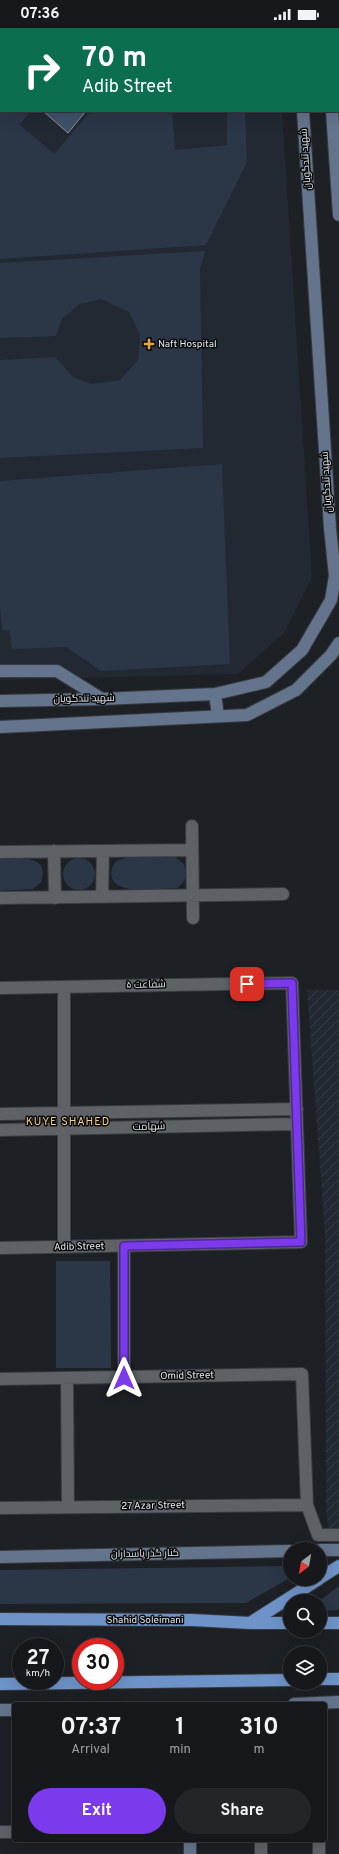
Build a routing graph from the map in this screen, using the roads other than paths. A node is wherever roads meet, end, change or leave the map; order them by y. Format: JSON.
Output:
{"nodes":[{"id":1,"x":303,"y":112,"type":"edge"},
{"id":2,"x":332,"y":112,"type":"edge"},
{"id":3,"x":339,"y":215,"type":"edge"},
{"id":4,"x":337,"y":576,"type":"edge"},
{"id":5,"x":339,"y":643,"type":"edge"},
{"id":6,"x":0,"y":672,"type":"edge"},
{"id":7,"x":215,"y":694,"type":"junction"},
{"id":8,"x":102,"y":700,"type":"junction"},
{"id":9,"x":0,"y":701,"type":"edge"},
{"id":10,"x":218,"y":716,"type":"junction"},
{"id":11,"x":0,"y":727,"type":"edge"},
{"id":12,"x":192,"y":826,"type":"dead end"},
{"id":13,"x":192,"y":850,"type":"junction"},
{"id":14,"x":54,"y":851,"type":"junction"},
{"id":15,"x":103,"y":851,"type":"junction"},
{"id":16,"x":0,"y":852,"type":"edge"},
{"id":17,"x":283,"y":894,"type":"dead end"},
{"id":18,"x":193,"y":896,"type":"junction"},
{"id":19,"x":0,"y":898,"type":"edge"},
{"id":20,"x":55,"y":898,"type":"junction"},
{"id":21,"x":102,"y":898,"type":"junction"},
{"id":22,"x":193,"y":918,"type":"dead end"},
{"id":23,"x":64,"y":987,"type":"junction"},
{"id":24,"x":0,"y":988,"type":"edge"},
{"id":25,"x":297,"y":1109,"type":"junction"},
{"id":26,"x":63,"y":1113,"type":"junction"},
{"id":27,"x":0,"y":1114,"type":"edge"},
{"id":28,"x":297,"y":1124,"type":"junction"},
{"id":29,"x":64,"y":1129,"type":"junction"},
{"id":30,"x":0,"y":1130,"type":"edge"},
{"id":31,"x":124,"y":1246,"type":"junction"},
{"id":32,"x":64,"y":1247,"type":"junction"},
{"id":33,"x":0,"y":1248,"type":"edge"},
{"id":34,"x":124,"y":1378,"type":"junction"},
{"id":35,"x":0,"y":1379,"type":"edge"},
{"id":36,"x":67,"y":1379,"type":"junction"},
{"id":37,"x":307,"y":1505,"type":"junction"},
{"id":38,"x":68,"y":1507,"type":"junction"},
{"id":39,"x":0,"y":1508,"type":"edge"},
{"id":40,"x":339,"y":1535,"type":"edge"},
{"id":41,"x":327,"y":1550,"type":"edge"},
{"id":42,"x":339,"y":1550,"type":"edge"},
{"id":43,"x":283,"y":1551,"type":"edge"},
{"id":44,"x":0,"y":1557,"type":"edge"},
{"id":45,"x":339,"y":1566,"type":"edge"},
{"id":46,"x":327,"y":1574,"type":"edge"},
{"id":47,"x":309,"y":1586,"type":"edge"},
{"id":48,"x":0,"y":1619,"type":"edge"},
{"id":49,"x":250,"y":1623,"type":"junction"},
{"id":50,"x":283,"y":1623,"type":"edge"},
{"id":51,"x":327,"y":1623,"type":"edge"},
{"id":52,"x":339,"y":1623,"type":"edge"},
{"id":53,"x":327,"y":1679,"type":"edge"},
{"id":54,"x":339,"y":1679,"type":"edge"},
{"id":55,"x":283,"y":1680,"type":"edge"},
{"id":56,"x":0,"y":1684,"type":"edge"},
{"id":57,"x":339,"y":1702,"type":"edge"},
{"id":58,"x":327,"y":1703,"type":"edge"},
{"id":59,"x":0,"y":1710,"type":"edge"},
{"id":60,"x":12,"y":1710,"type":"edge"},
{"id":61,"x":0,"y":1832,"type":"edge"},
{"id":62,"x":12,"y":1832,"type":"edge"},
{"id":63,"x":190,"y":1842,"type":"edge"},
{"id":64,"x":261,"y":1842,"type":"edge"},
{"id":65,"x":319,"y":1842,"type":"edge"},
{"id":66,"x":190,"y":1854,"type":"edge"},
{"id":67,"x":261,"y":1854,"type":"edge"},
{"id":68,"x":319,"y":1854,"type":"edge"}],
"edges":[{"from":1,"to":4,"type":"main road","name":"شهید تندگویان"},
{"from":2,"to":3,"type":"main road"},
{"from":4,"to":7,"type":"main road","name":"شهید تندگویان"},
{"from":5,"to":10,"type":"main road"},
{"from":6,"to":8,"type":"main road"},
{"from":7,"to":8,"type":"main road","name":"شهید تندگویان"},
{"from":7,"to":10,"type":"main road"},
{"from":8,"to":9,"type":"main road","name":"شهید تندگویان"},
{"from":10,"to":11,"type":"main road"},
{"from":12,"to":13,"type":"street"},
{"from":13,"to":15,"type":"street"},
{"from":13,"to":18,"type":"street"},
{"from":14,"to":15,"type":"street"},
{"from":14,"to":16,"type":"street"},
{"from":14,"to":20,"type":"street"},
{"from":15,"to":21,"type":"street"},
{"from":17,"to":18,"type":"street"},
{"from":18,"to":21,"type":"street"},
{"from":18,"to":22,"type":"street"},
{"from":19,"to":20,"type":"street"},
{"from":20,"to":21,"type":"street"},
{"from":23,"to":24,"type":"street","name":"شفاعت ۵"},
{"from":23,"to":25,"type":"street","name":"شفاعت ۵"},
{"from":23,"to":26,"type":"street"},
{"from":25,"to":26,"type":"street","name":"شهامت"},
{"from":25,"to":28,"type":"street"},
{"from":26,"to":27,"type":"street","name":"شهامت"},
{"from":26,"to":29,"type":"street"},
{"from":28,"to":29,"type":"street","name":"شهامت"},
{"from":28,"to":31,"type":"street","name":"Adib Street"},
{"from":29,"to":30,"type":"street","name":"شهامت"},
{"from":29,"to":32,"type":"street"},
{"from":31,"to":32,"type":"street","name":"Adib Street"},
{"from":31,"to":34,"type":"street"},
{"from":32,"to":33,"type":"street","name":"Adib Street"},
{"from":34,"to":36,"type":"street","name":"Omid Street"},
{"from":34,"to":37,"type":"street","name":"Omid Street"},
{"from":35,"to":36,"type":"street","name":"Omid Street"},
{"from":36,"to":38,"type":"street"},
{"from":37,"to":38,"type":"street","name":"27 Azar Street"},
{"from":37,"to":40,"type":"street"},
{"from":38,"to":39,"type":"street","name":"27 Azar Street"},
{"from":41,"to":42,"type":"main road"},
{"from":43,"to":44,"type":"main road","name":"کنار گذر پاسداران"},
{"from":45,"to":46,"type":"highway"},
{"from":47,"to":49,"type":"highway"},
{"from":48,"to":49,"type":"highway","name":"Shahid Soleimani"},
{"from":49,"to":50,"type":"highway","name":"Shahid Soleimani"},
{"from":51,"to":52,"type":"highway"},
{"from":53,"to":54,"type":"highway"},
{"from":55,"to":56,"type":"highway"},
{"from":57,"to":58,"type":"main road"},
{"from":59,"to":60,"type":"main road"},
{"from":61,"to":62,"type":"street"},
{"from":63,"to":66,"type":"main road"},
{"from":64,"to":67,"type":"street"},
{"from":65,"to":68,"type":"street"}]}
